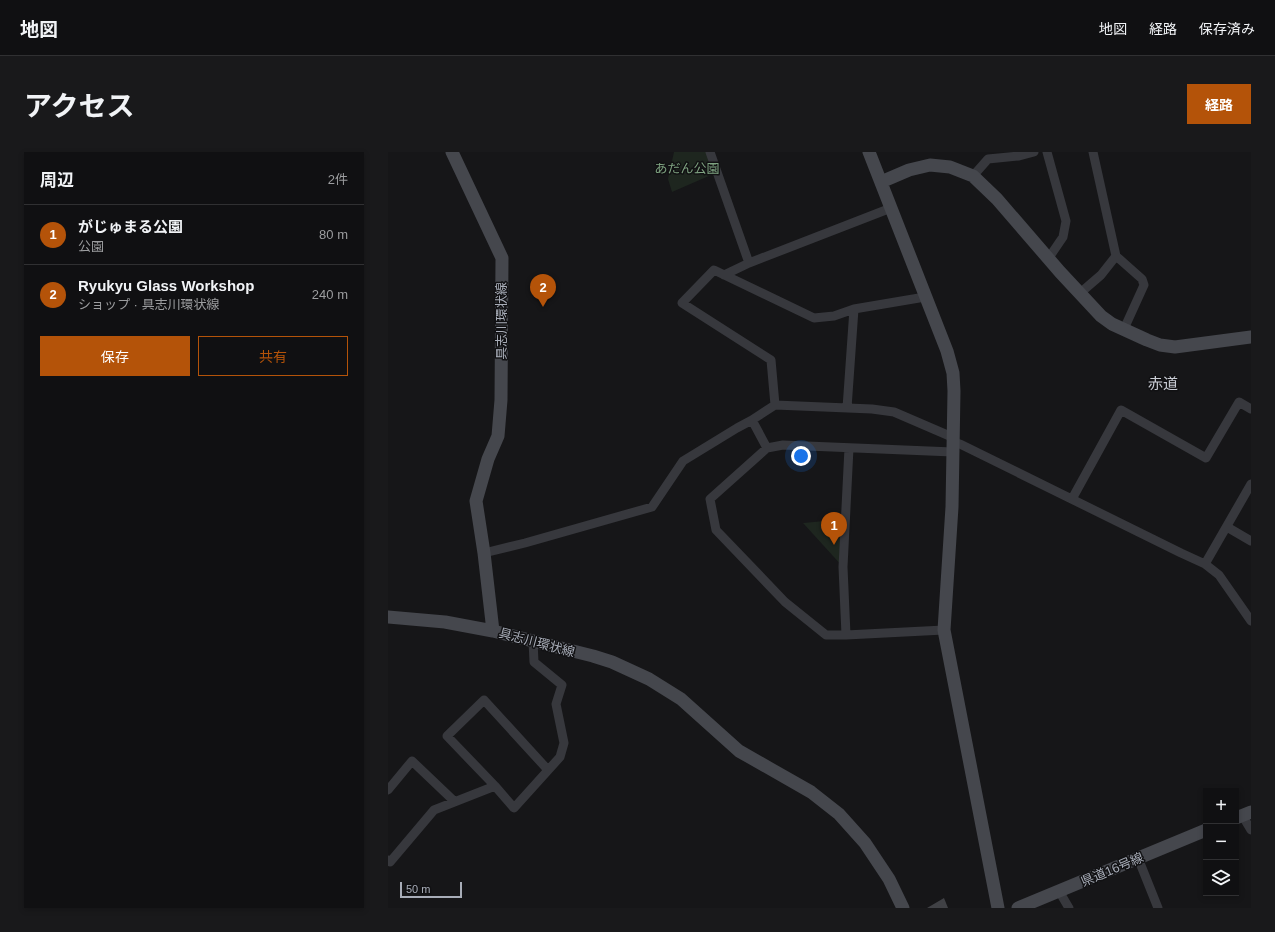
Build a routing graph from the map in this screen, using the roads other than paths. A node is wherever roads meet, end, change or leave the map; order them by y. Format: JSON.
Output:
{"nodes":[{"id":1,"x":452,"y":152,"type":"edge"},
{"id":2,"x":710,"y":152,"type":"edge"},
{"id":3,"x":869,"y":152,"type":"edge"},
{"id":4,"x":1034,"y":152,"type":"edge"},
{"id":5,"x":1047,"y":152,"type":"edge"},
{"id":6,"x":1093,"y":152,"type":"edge"},
{"id":7,"x":973,"y":176,"type":"junction"},
{"id":8,"x":880,"y":182,"type":"junction"},
{"id":9,"x":891,"y":208,"type":"junction"},
{"id":10,"x":1116,"y":256,"type":"junction"},
{"id":11,"x":1048,"y":259,"type":"junction"},
{"id":12,"x":749,"y":263,"type":"junction"},
{"id":13,"x":724,"y":275,"type":"junction"},
{"id":14,"x":1080,"y":294,"type":"junction"},
{"id":15,"x":925,"y":297,"type":"junction"},
{"id":16,"x":854,"y":309,"type":"junction"},
{"id":17,"x":1124,"y":329,"type":"junction"},
{"id":18,"x":1251,"y":337,"type":"edge"},
{"id":19,"x":775,"y":405,"type":"junction"},
{"id":20,"x":847,"y":408,"type":"junction"},
{"id":21,"x":1251,"y":409,"type":"edge"},
{"id":22,"x":752,"y":420,"type":"junction"},
{"id":23,"x":953,"y":444,"type":"junction"},
{"id":24,"x":767,"y":448,"type":"junction"},
{"id":25,"x":849,"y":448,"type":"junction"},
{"id":26,"x":1251,"y":484,"type":"edge"},
{"id":27,"x":1072,"y":499,"type":"junction"},
{"id":28,"x":1227,"y":527,"type":"junction"},
{"id":29,"x":1251,"y":541,"type":"edge"},
{"id":30,"x":484,"y":553,"type":"junction"},
{"id":31,"x":1205,"y":564,"type":"junction"},
{"id":32,"x":388,"y":617,"type":"edge"},
{"id":33,"x":1251,"y":621,"type":"edge"},
{"id":34,"x":944,"y":630,"type":"junction"},
{"id":35,"x":493,"y":631,"type":"junction"},
{"id":36,"x":846,"y":635,"type":"junction"},
{"id":37,"x":533,"y":641,"type":"junction"},
{"id":38,"x":548,"y":770,"type":"junction"},
{"id":39,"x":495,"y":786,"type":"junction"},
{"id":40,"x":388,"y":790,"type":"edge"},
{"id":41,"x":454,"y":801,"type":"junction"},
{"id":42,"x":1243,"y":815,"type":"edge"},
{"id":43,"x":1251,"y":830,"type":"edge"},
{"id":44,"x":1203,"y":831,"type":"edge"},
{"id":45,"x":1138,"y":858,"type":"junction"},
{"id":46,"x":388,"y":860,"type":"edge"},
{"id":47,"x":1059,"y":891,"type":"junction"},
{"id":48,"x":903,"y":908,"type":"edge"},
{"id":49,"x":998,"y":908,"type":"edge"},
{"id":50,"x":1018,"y":908,"type":"edge"},
{"id":51,"x":1069,"y":908,"type":"edge"},
{"id":52,"x":1158,"y":908,"type":"edge"}],
"edges":[{"from":1,"to":30,"type":"street","name":"具志川環状線"},
{"from":2,"to":12,"type":"street"},
{"from":3,"to":8,"type":"street"},
{"from":4,"to":7,"type":"street"},
{"from":5,"to":11,"type":"street"},
{"from":6,"to":10,"type":"street"},
{"from":7,"to":8,"type":"street"},
{"from":7,"to":11,"type":"street"},
{"from":8,"to":9,"type":"street"},
{"from":9,"to":12,"type":"street"},
{"from":9,"to":15,"type":"street"},
{"from":10,"to":14,"type":"street"},
{"from":10,"to":17,"type":"street"},
{"from":11,"to":14,"type":"street"},
{"from":12,"to":13,"type":"street"},
{"from":13,"to":16,"type":"street"},
{"from":13,"to":19,"type":"street"},
{"from":14,"to":17,"type":"street"},
{"from":15,"to":16,"type":"street"},
{"from":15,"to":23,"type":"street"},
{"from":16,"to":20,"type":"street"},
{"from":17,"to":18,"type":"street"},
{"from":19,"to":20,"type":"street"},
{"from":19,"to":22,"type":"street"},
{"from":20,"to":23,"type":"street"},
{"from":21,"to":27,"type":"street"},
{"from":22,"to":24,"type":"street"},
{"from":22,"to":30,"type":"street"},
{"from":23,"to":25,"type":"street"},
{"from":23,"to":27,"type":"street"},
{"from":23,"to":34,"type":"street"},
{"from":24,"to":25,"type":"street"},
{"from":24,"to":36,"type":"street"},
{"from":25,"to":36,"type":"street"},
{"from":26,"to":28,"type":"street"},
{"from":27,"to":31,"type":"street"},
{"from":28,"to":29,"type":"street"},
{"from":28,"to":31,"type":"street"},
{"from":30,"to":35,"type":"street","name":"具志川環状線"},
{"from":31,"to":33,"type":"street"},
{"from":32,"to":35,"type":"street"},
{"from":34,"to":36,"type":"street"},
{"from":34,"to":49,"type":"street"},
{"from":35,"to":37,"type":"street","name":"具志川環状線"},
{"from":37,"to":38,"type":"street"},
{"from":37,"to":48,"type":"street","name":"具志川環状線"},
{"from":38,"to":39,"type":"street"},
{"from":38,"to":39,"type":"street"},
{"from":39,"to":41,"type":"street"},
{"from":40,"to":41,"type":"street"},
{"from":41,"to":46,"type":"street"},
{"from":42,"to":43,"type":"street"},
{"from":44,"to":45,"type":"street","name":"県道16号線"},
{"from":45,"to":47,"type":"street","name":"県道16号線"},
{"from":45,"to":52,"type":"street"},
{"from":47,"to":50,"type":"street","name":"県道16号線"},
{"from":47,"to":51,"type":"street"}]}
